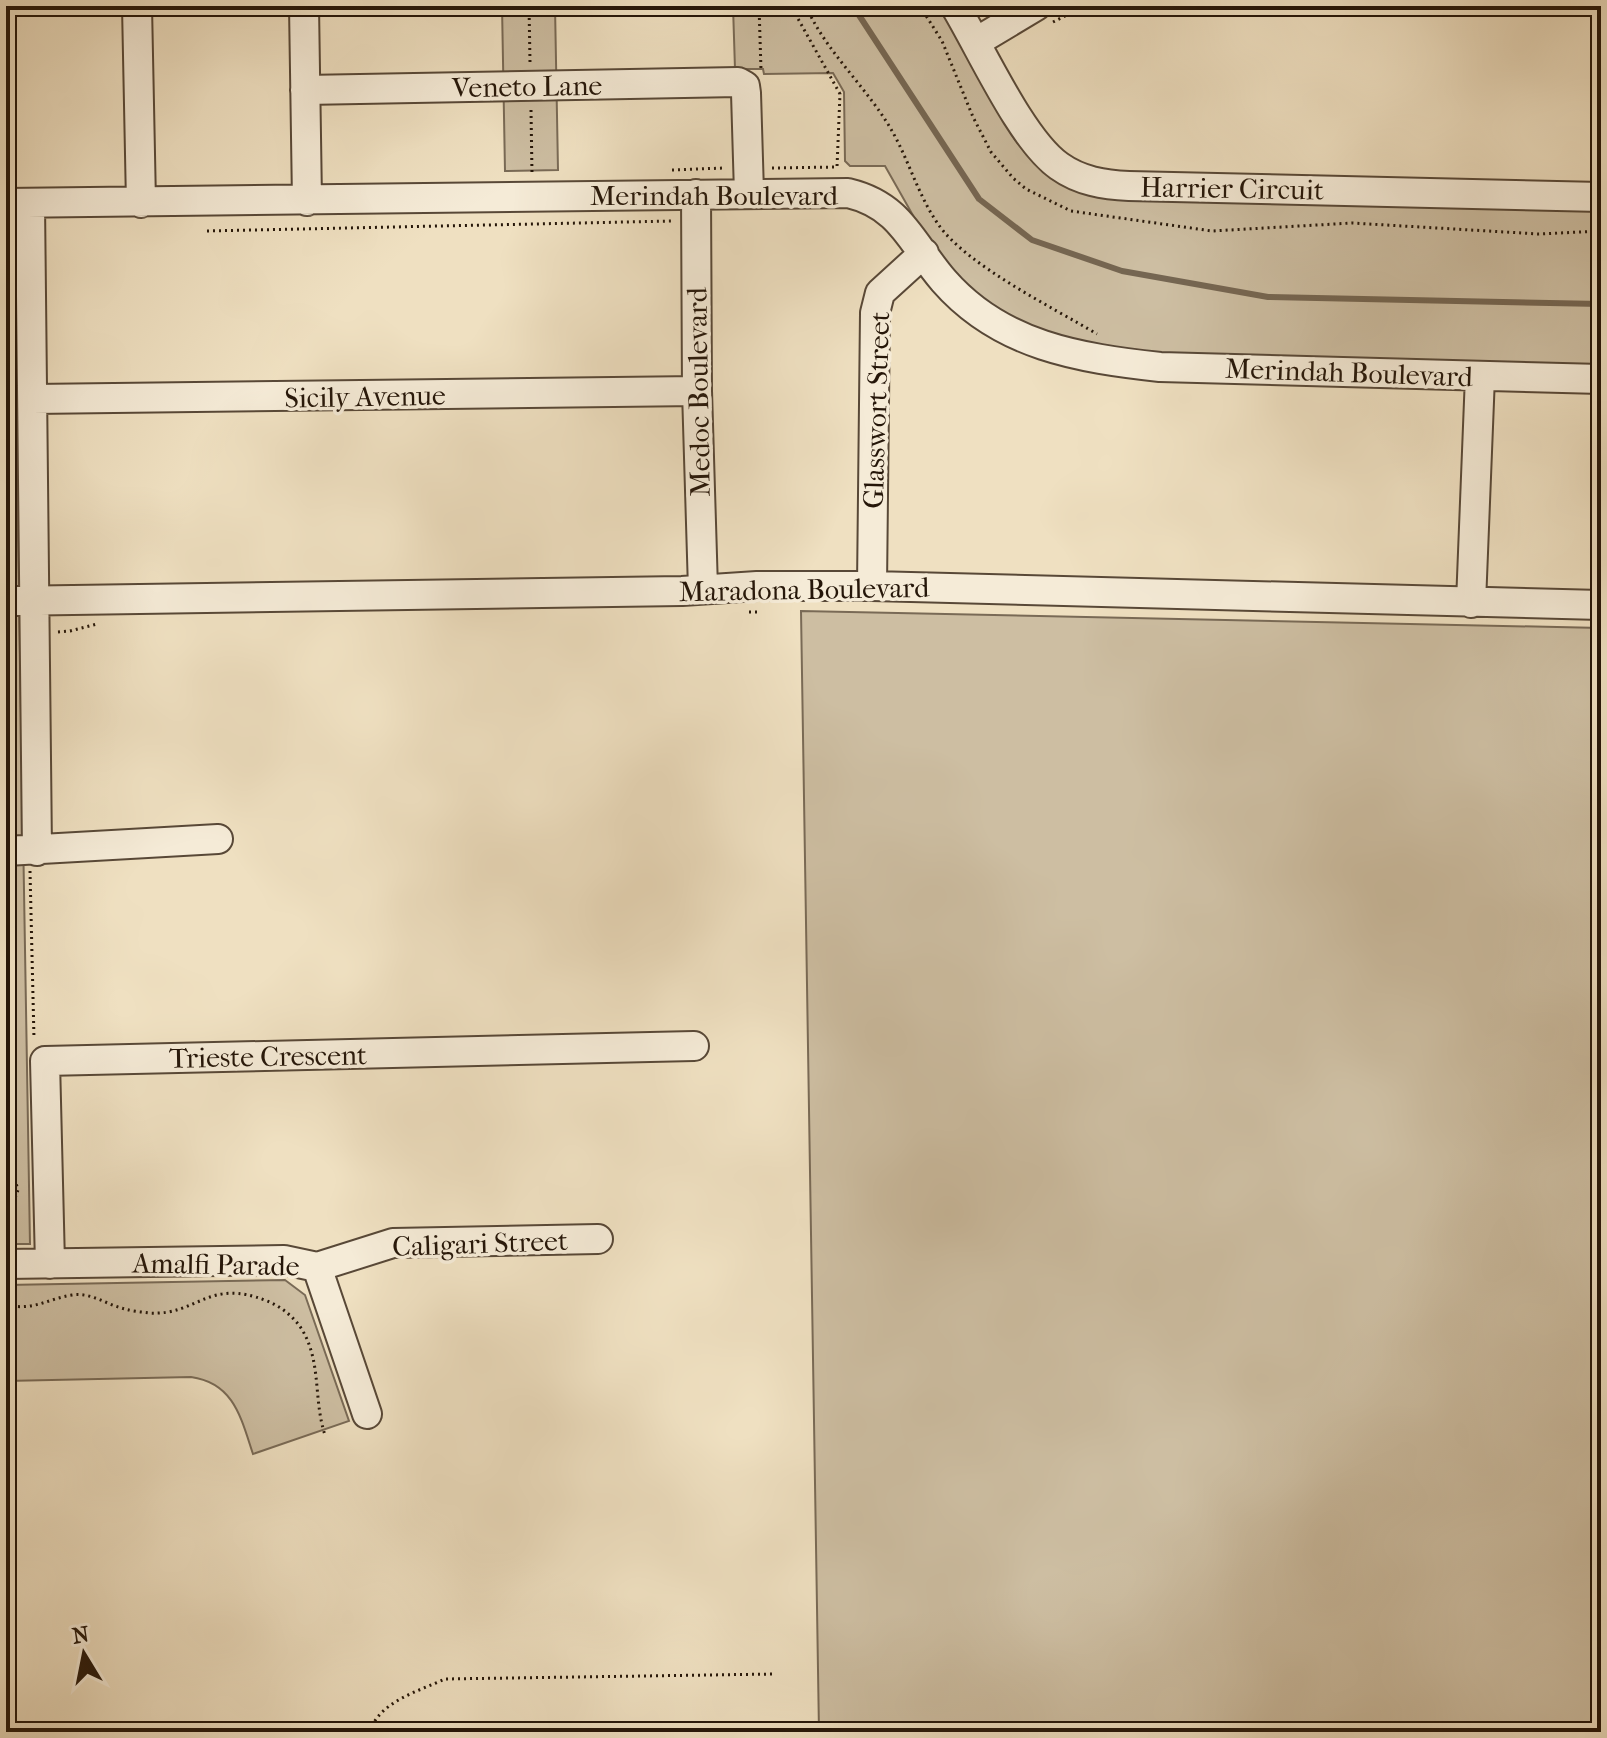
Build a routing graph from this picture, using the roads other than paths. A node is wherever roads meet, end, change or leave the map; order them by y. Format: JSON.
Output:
{"nodes":[{"id":1,"x":137,"y":6,"type":"edge"},
{"id":2,"x":304,"y":6,"type":"edge"},
{"id":3,"x":955,"y":6,"type":"edge"},
{"id":4,"x":1036,"y":6,"type":"edge"},
{"id":5,"x":976,"y":42,"type":"junction"},
{"id":6,"x":305,"y":90,"type":"junction"},
{"id":7,"x":749,"y":193,"type":"junction"},
{"id":8,"x":696,"y":194,"type":"junction"},
{"id":9,"x":1601,"y":197,"type":"edge"},
{"id":10,"x":307,"y":201,"type":"junction"},
{"id":11,"x":18,"y":203,"type":"edge"},
{"id":12,"x":141,"y":203,"type":"junction"},
{"id":13,"x":924,"y":253,"type":"junction"},
{"id":14,"x":1480,"y":376,"type":"junction"},
{"id":15,"x":1601,"y":379,"type":"edge"},
{"id":16,"x":697,"y":391,"type":"junction"},
{"id":17,"x":33,"y":399,"type":"junction"},
{"id":18,"x":872,"y":586,"type":"junction"},
{"id":19,"x":703,"y":589,"type":"junction"},
{"id":20,"x":6,"y":601,"type":"edge"},
{"id":21,"x":35,"y":601,"type":"junction"},
{"id":22,"x":1471,"y":603,"type":"junction"},
{"id":23,"x":1601,"y":605,"type":"edge"},
{"id":24,"x":218,"y":839,"type":"dead end"},
{"id":25,"x":6,"y":851,"type":"edge"},
{"id":26,"x":37,"y":851,"type":"junction"},
{"id":27,"x":694,"y":1046,"type":"dead end"},
{"id":28,"x":598,"y":1239,"type":"dead end"},
{"id":29,"x":6,"y":1264,"type":"edge"},
{"id":30,"x":50,"y":1264,"type":"junction"},
{"id":31,"x":317,"y":1267,"type":"junction"},
{"id":32,"x":367,"y":1414,"type":"dead end"}],
"edges":[{"from":1,"to":12,"type":"street"},
{"from":2,"to":6,"type":"street"},
{"from":3,"to":5,"type":"street","name":"Harrier Circuit"},
{"from":4,"to":5,"type":"street"},
{"from":5,"to":9,"type":"street","name":"Harrier Circuit"},
{"from":6,"to":7,"type":"street","name":"Veneto Lane"},
{"from":6,"to":10,"type":"street"},
{"from":7,"to":8,"type":"street","name":"Merindah Boulevard"},
{"from":7,"to":13,"type":"street","name":"Merindah Boulevard"},
{"from":8,"to":10,"type":"street","name":"Merindah Boulevard"},
{"from":8,"to":16,"type":"street","name":"Medoc Boulevard"},
{"from":10,"to":12,"type":"street","name":"Merindah Boulevard"},
{"from":11,"to":12,"type":"street","name":"Merindah Boulevard"},
{"from":11,"to":17,"type":"street"},
{"from":13,"to":14,"type":"street","name":"Merindah Boulevard"},
{"from":13,"to":18,"type":"street","name":"Glasswort Street"},
{"from":14,"to":15,"type":"street","name":"Merindah Boulevard"},
{"from":14,"to":22,"type":"street"},
{"from":16,"to":17,"type":"street","name":"Sicily Avenue"},
{"from":16,"to":19,"type":"street","name":"Medoc Boulevard"},
{"from":17,"to":21,"type":"street"},
{"from":18,"to":19,"type":"street","name":"Maradona Boulevard"},
{"from":18,"to":22,"type":"street","name":"Maradona Boulevard"},
{"from":19,"to":21,"type":"street","name":"Maradona Boulevard"},
{"from":20,"to":21,"type":"street","name":"Maradona Boulevard"},
{"from":21,"to":26,"type":"street"},
{"from":22,"to":23,"type":"street","name":"Maradona Boulevard"},
{"from":24,"to":26,"type":"street"},
{"from":25,"to":26,"type":"street"},
{"from":27,"to":30,"type":"street","name":"Trieste Crescent"},
{"from":28,"to":31,"type":"street","name":"Caligari Street"},
{"from":29,"to":30,"type":"street","name":"Amalfi Parade"},
{"from":30,"to":31,"type":"street","name":"Amalfi Parade"},
{"from":31,"to":32,"type":"street","name":"Amalfi Parade"}]}
